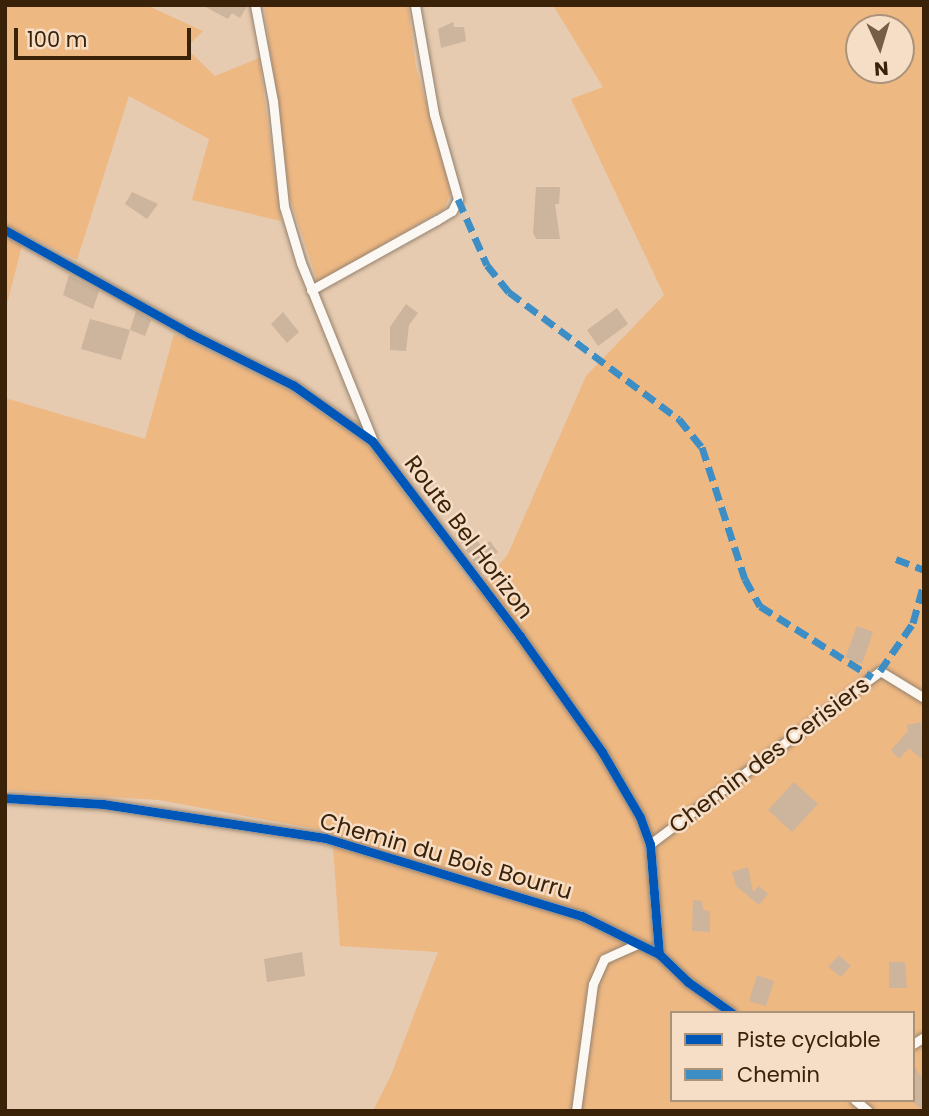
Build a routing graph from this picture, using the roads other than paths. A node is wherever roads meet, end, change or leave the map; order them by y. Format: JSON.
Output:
{"nodes":[{"id":1,"x":255,"y":5,"type":"edge"},
{"id":2,"x":415,"y":5,"type":"edge"},
{"id":3,"x":5,"y":230,"type":"edge"},
{"id":4,"x":312,"y":290,"type":"junction"},
{"id":5,"x":372,"y":440,"type":"junction"},
{"id":6,"x":924,"y":698,"type":"edge"},
{"id":7,"x":5,"y":798,"type":"edge"},
{"id":8,"x":650,"y":844,"type":"junction"},
{"id":9,"x":638,"y":944,"type":"junction"},
{"id":10,"x":659,"y":954,"type":"junction"},
{"id":11,"x":729,"y":1011,"type":"edge"},
{"id":12,"x":576,"y":1111,"type":"edge"}],
"edges":[{"from":1,"to":4,"type":"street"},
{"from":2,"to":4,"type":"street"},
{"from":3,"to":5,"type":"street","name":"Route Bel Horizon"},
{"from":4,"to":5,"type":"street"},
{"from":5,"to":8,"type":"street","name":"Route Bel Horizon"},
{"from":6,"to":8,"type":"street","name":"Chemin des Cerisiers"},
{"from":7,"to":9,"type":"street","name":"Chemin du Bois Bourru"},
{"from":8,"to":10,"type":"street","name":"Route Bel Horizon"},
{"from":9,"to":10,"type":"street","name":"Chemin du Bois Bourru"},
{"from":9,"to":12,"type":"street"},
{"from":10,"to":11,"type":"street"}]}
